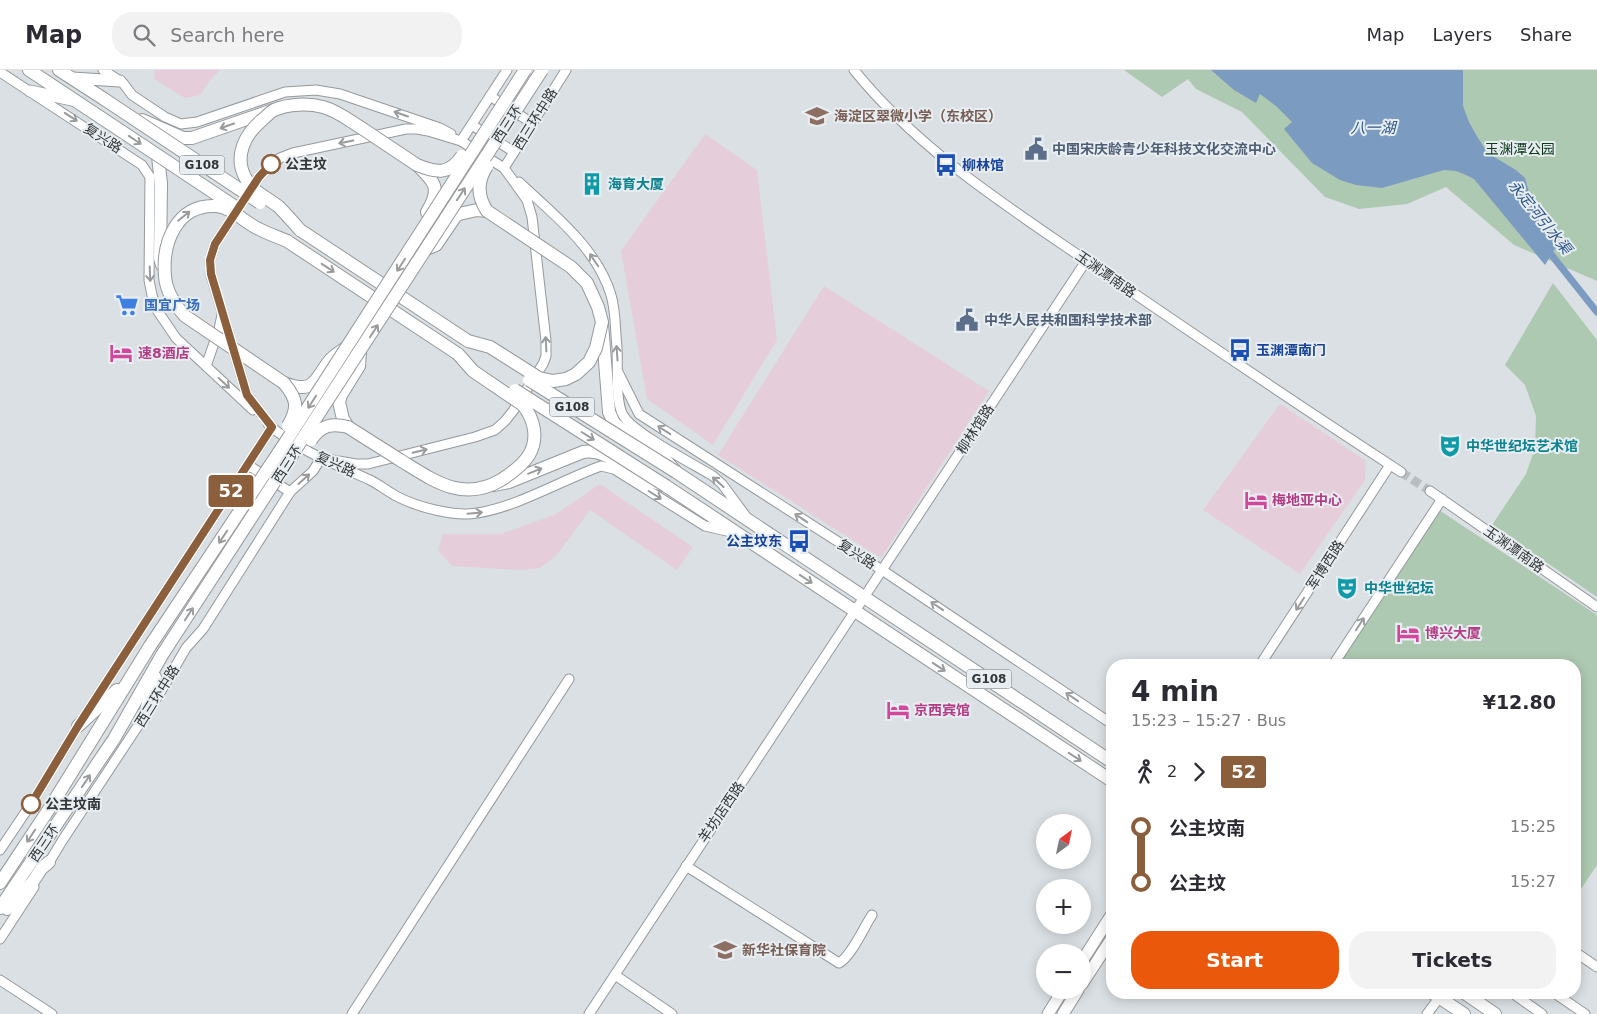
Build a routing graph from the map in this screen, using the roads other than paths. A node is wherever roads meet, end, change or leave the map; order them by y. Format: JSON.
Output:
{"nodes":[{"id":1,"x":29,"y":70,"type":"edge"},
{"id":2,"x":104,"y":70,"type":"edge"},
{"id":3,"x":507,"y":70,"type":"edge"},
{"id":4,"x":525,"y":70,"type":"edge"},
{"id":5,"x":542,"y":70,"type":"edge"},
{"id":6,"x":566,"y":70,"type":"edge"},
{"id":7,"x":854,"y":70,"type":"edge"},
{"id":8,"x":0,"y":72,"type":"edge"},
{"id":9,"x":64,"y":73,"type":"edge"},
{"id":10,"x":120,"y":81,"type":"junction"},
{"id":11,"x":30,"y":91,"type":"junction"},
{"id":12,"x":490,"y":96,"type":"junction"},
{"id":13,"x":75,"y":100,"type":"junction"},
{"id":14,"x":118,"y":109,"type":"junction"},
{"id":15,"x":273,"y":110,"type":"junction"},
{"id":16,"x":532,"y":123,"type":"junction"},
{"id":17,"x":472,"y":125,"type":"junction"},
{"id":18,"x":484,"y":135,"type":"junction"},
{"id":19,"x":461,"y":141,"type":"junction"},
{"id":20,"x":495,"y":142,"type":"junction"},
{"id":21,"x":514,"y":152,"type":"junction"},
{"id":22,"x":158,"y":156,"type":"junction"},
{"id":23,"x":418,"y":165,"type":"junction"},
{"id":24,"x":504,"y":168,"type":"junction"},
{"id":25,"x":487,"y":211,"type":"junction"},
{"id":26,"x":300,"y":230,"type":"junction"},
{"id":27,"x":287,"y":241,"type":"junction"},
{"id":28,"x":420,"y":247,"type":"junction"},
{"id":29,"x":1086,"y":261,"type":"junction"},
{"id":30,"x":165,"y":277,"type":"junction"},
{"id":31,"x":222,"y":312,"type":"junction"},
{"id":32,"x":602,"y":322,"type":"junction"},
{"id":33,"x":468,"y":341,"type":"junction"},
{"id":34,"x":348,"y":346,"type":"junction"},
{"id":35,"x":360,"y":352,"type":"junction"},
{"id":36,"x":458,"y":354,"type":"junction"},
{"id":37,"x":206,"y":366,"type":"junction"},
{"id":38,"x":618,"y":372,"type":"junction"},
{"id":39,"x":284,"y":383,"type":"junction"},
{"id":40,"x":272,"y":427,"type":"junction"},
{"id":41,"x":348,"y":427,"type":"junction"},
{"id":42,"x":285,"y":443,"type":"junction"},
{"id":43,"x":296,"y":452,"type":"junction"},
{"id":44,"x":321,"y":458,"type":"junction"},
{"id":45,"x":248,"y":465,"type":"junction"},
{"id":46,"x":1390,"y":465,"type":"junction"},
{"id":47,"x":676,"y":472,"type":"junction"},
{"id":48,"x":1401,"y":472,"type":"tunnel mouth"},
{"id":49,"x":666,"y":486,"type":"junction"},
{"id":50,"x":490,"y":487,"type":"junction"},
{"id":51,"x":1430,"y":491,"type":"tunnel mouth"},
{"id":52,"x":290,"y":492,"type":"junction"},
{"id":53,"x":1442,"y":499,"type":"junction"},
{"id":54,"x":749,"y":519,"type":"junction"},
{"id":55,"x":736,"y":533,"type":"junction"},
{"id":56,"x":882,"y":570,"type":"junction"},
{"id":57,"x":865,"y":597,"type":"junction"},
{"id":58,"x":1597,"y":607,"type":"edge"},
{"id":59,"x":855,"y":612,"type":"junction"},
{"id":60,"x":161,"y":657,"type":"junction"},
{"id":61,"x":1264,"y":659,"type":"edge"},
{"id":62,"x":1337,"y":659,"type":"edge"},
{"id":63,"x":569,"y":679,"type":"dead end"},
{"id":64,"x":128,"y":680,"type":"junction"},
{"id":65,"x":144,"y":718,"type":"junction"},
{"id":66,"x":1106,"y":720,"type":"edge"},
{"id":67,"x":78,"y":726,"type":"junction"},
{"id":68,"x":1106,"y":758,"type":"edge"},
{"id":69,"x":1106,"y":778,"type":"edge"},
{"id":70,"x":0,"y":850,"type":"edge"},
{"id":71,"x":50,"y":862,"type":"junction"},
{"id":72,"x":686,"y":866,"type":"junction"},
{"id":73,"x":0,"y":883,"type":"edge"},
{"id":74,"x":0,"y":908,"type":"edge"},
{"id":75,"x":872,"y":915,"type":"dead end"},
{"id":76,"x":0,"y":916,"type":"edge"},
{"id":77,"x":1106,"y":923,"type":"edge"},
{"id":78,"x":0,"y":939,"type":"edge"},
{"id":79,"x":1091,"y":946,"type":"edge"},
{"id":80,"x":1106,"y":947,"type":"edge"},
{"id":81,"x":1581,"y":956,"type":"edge"},
{"id":82,"x":1597,"y":967,"type":"edge"},
{"id":83,"x":1091,"y":970,"type":"edge"},
{"id":84,"x":615,"y":974,"type":"junction"},
{"id":85,"x":0,"y":980,"type":"edge"},
{"id":86,"x":1057,"y":999,"type":"edge"},
{"id":87,"x":1072,"y":999,"type":"edge"},
{"id":88,"x":1433,"y":999,"type":"edge"},
{"id":89,"x":1441,"y":999,"type":"edge"},
{"id":90,"x":1474,"y":999,"type":"edge"},
{"id":91,"x":1521,"y":999,"type":"edge"},
{"id":92,"x":1563,"y":999,"type":"edge"},
{"id":93,"x":52,"y":1014,"type":"edge"},
{"id":94,"x":352,"y":1014,"type":"edge"},
{"id":95,"x":589,"y":1014,"type":"edge"},
{"id":96,"x":672,"y":1014,"type":"edge"},
{"id":97,"x":1048,"y":1014,"type":"edge"},
{"id":98,"x":1063,"y":1014,"type":"edge"},
{"id":99,"x":1427,"y":1014,"type":"edge"},
{"id":100,"x":1464,"y":1014,"type":"edge"},
{"id":101,"x":1495,"y":1014,"type":"edge"},
{"id":102,"x":1542,"y":1014,"type":"edge"},
{"id":103,"x":1585,"y":1014,"type":"edge"}],
"edges":[{"from":1,"to":13,"type":"highway","name":"复兴路","number":"G108"},
{"from":2,"to":10,"type":"street"},
{"from":3,"to":12,"type":"street"},
{"from":4,"to":18,"type":"highway","name":"西三环","bridge":true},
{"from":5,"to":20,"type":"highway","name":"西三环","bridge":true},
{"from":6,"to":16,"type":"street","name":"西三环中路"},
{"from":7,"to":29,"type":"street","name":"玉渊潭南路"},
{"from":8,"to":11,"type":"street","name":"复兴路"},
{"from":9,"to":10,"type":"main road"},
{"from":9,"to":14,"type":"highway","name":"复兴路","number":"G108","bridge":true},
{"from":19,"to":10,"type":"street","one_way":true},
{"from":11,"to":13,"type":"main road"},
{"from":11,"to":37,"type":"street","name":"复兴路","one_way":true},
{"from":12,"to":16,"type":"street"},
{"from":12,"to":17,"type":"street"},
{"from":13,"to":22,"type":"highway","name":"复兴路","number":"G108","one_way":true,"bridge":true},
{"from":15,"to":14,"type":"highway","one_way":true,"bridge":true},
{"from":14,"to":26,"type":"highway","name":"复兴路","number":"G108","bridge":true},
{"from":15,"to":23,"type":"highway","bridge":true},
{"from":15,"to":26,"type":"highway","bridge":true},
{"from":16,"to":21,"type":"street","name":"西三环中路"},
{"from":17,"to":19,"type":"street"},
{"from":17,"to":21,"type":"street"},
{"from":18,"to":23,"type":"highway","bridge":true},
{"from":18,"to":28,"type":"highway","name":"西三环","bridge":true},
{"from":19,"to":24,"type":"street"},
{"from":19,"to":31,"type":"street","one_way":true},
{"from":20,"to":25,"type":"highway","bridge":true},
{"from":28,"to":20,"type":"highway","name":"西三环","one_way":true,"bridge":true},
{"from":21,"to":24,"type":"street","name":"西三环中路"},
{"from":22,"to":27,"type":"highway","name":"复兴路","number":"G108","bridge":true},
{"from":22,"to":30,"type":"highway","bridge":true},
{"from":23,"to":28,"type":"highway","bridge":true},
{"from":38,"to":24,"type":"street","name":"复兴路","one_way":true},
{"from":44,"to":24,"type":"street","one_way":true},
{"from":25,"to":28,"type":"highway"},
{"from":25,"to":32,"type":"highway","bridge":true},
{"from":26,"to":33,"type":"highway","name":"复兴路","number":"G108"},
{"from":30,"to":27,"type":"highway","one_way":true,"bridge":true},
{"from":27,"to":36,"type":"highway","name":"复兴路","number":"G108","one_way":true},
{"from":28,"to":34,"type":"highway","name":"西三环","one_way":true,"bridge":true},
{"from":35,"to":28,"type":"highway","name":"西三环","one_way":true,"bridge":true},
{"from":29,"to":46,"type":"street","name":"玉渊潭南路"},
{"from":29,"to":56,"type":"street","name":"柳林馆路"},
{"from":30,"to":39,"type":"highway","bridge":true},
{"from":31,"to":37,"type":"street"},
{"from":31,"to":40,"type":"street"},
{"from":32,"to":33,"type":"highway","bridge":true},
{"from":32,"to":47,"type":"highway","bridge":true},
{"from":33,"to":47,"type":"highway","name":"复兴路","number":"G108","bridge":true},
{"from":34,"to":39,"type":"highway","bridge":true},
{"from":34,"to":42,"type":"highway","name":"西三环","one_way":true,"bridge":true},
{"from":35,"to":41,"type":"highway"},
{"from":35,"to":43,"type":"highway","name":"西三环","bridge":true},
{"from":36,"to":49,"type":"highway","name":"复兴路","number":"G108","one_way":true,"bridge":true},
{"from":36,"to":50,"type":"highway","bridge":true},
{"from":37,"to":40,"type":"street","name":"复兴路","one_way":true},
{"from":54,"to":38,"type":"street","name":"复兴路","one_way":true},
{"from":56,"to":38,"type":"street","name":"复兴路","one_way":true},
{"from":39,"to":42,"type":"highway","bridge":true},
{"from":40,"to":44,"type":"street","name":"复兴路"},
{"from":40,"to":45,"type":"street"},
{"from":41,"to":43,"type":"highway","bridge":true},
{"from":41,"to":50,"type":"highway","bridge":true},
{"from":42,"to":64,"type":"highway","name":"西三环","one_way":true,"bridge":true},
{"from":60,"to":43,"type":"highway","name":"西三环","one_way":true,"bridge":true},
{"from":52,"to":44,"type":"street","name":"西三环中路","one_way":true},
{"from":44,"to":55,"type":"street","name":"复兴路","one_way":true},
{"from":45,"to":52,"type":"street"},
{"from":45,"to":67,"type":"street"},
{"from":46,"to":48,"type":"street","name":"玉渊潭南路"},
{"from":46,"to":61,"type":"street","name":"军博西路","one_way":true},
{"from":47,"to":54,"type":"highway","name":"复兴路","number":"G108"},
{"from":50,"to":49,"type":"highway","one_way":true,"bridge":true},
{"from":49,"to":55,"type":"highway","name":"复兴路","number":"G108"},
{"from":51,"to":53,"type":"street","name":"玉渊潭南路"},
{"from":52,"to":65,"type":"street","name":"西三环中路"},
{"from":53,"to":58,"type":"street","name":"玉渊潭南路"},
{"from":62,"to":53,"type":"street","one_way":true},
{"from":54,"to":57,"type":"highway","name":"复兴路","number":"G108"},
{"from":55,"to":59,"type":"highway","name":"复兴路","number":"G108","one_way":true},
{"from":56,"to":57,"type":"street","name":"柳林馆路"},
{"from":66,"to":56,"type":"street","name":"复兴路","one_way":true},
{"from":57,"to":59,"type":"street","name":"羊坊店西路"},
{"from":57,"to":68,"type":"highway","name":"复兴路","number":"G108"},
{"from":59,"to":69,"type":"highway","name":"复兴路","number":"G108","one_way":true},
{"from":59,"to":72,"type":"street","name":"羊坊店西路"},
{"from":60,"to":65,"type":"highway"},
{"from":74,"to":60,"type":"highway","name":"西三环","one_way":true},
{"from":63,"to":94,"type":"street"},
{"from":64,"to":67,"type":"highway"},
{"from":64,"to":73,"type":"highway","name":"西三环","one_way":true},
{"from":65,"to":71,"type":"street","name":"西三环中路"},
{"from":67,"to":70,"type":"street"},
{"from":71,"to":76,"type":"highway"},
{"from":71,"to":78,"type":"street","name":"西三环中路"},
{"from":72,"to":75,"type":"street"},
{"from":72,"to":84,"type":"street","name":"羊坊店西路"},
{"from":77,"to":79,"type":"main road"},
{"from":80,"to":83,"type":"main road"},
{"from":81,"to":82,"type":"street"},
{"from":84,"to":95,"type":"street","name":"羊坊店西路"},
{"from":84,"to":96,"type":"street"},
{"from":85,"to":93,"type":"street"},
{"from":86,"to":97,"type":"main road"},
{"from":87,"to":98,"type":"main road"},
{"from":88,"to":99,"type":"street"},
{"from":89,"to":100,"type":"highway"},
{"from":90,"to":101,"type":"highway"},
{"from":91,"to":102,"type":"street"},
{"from":92,"to":103,"type":"street"}]}
